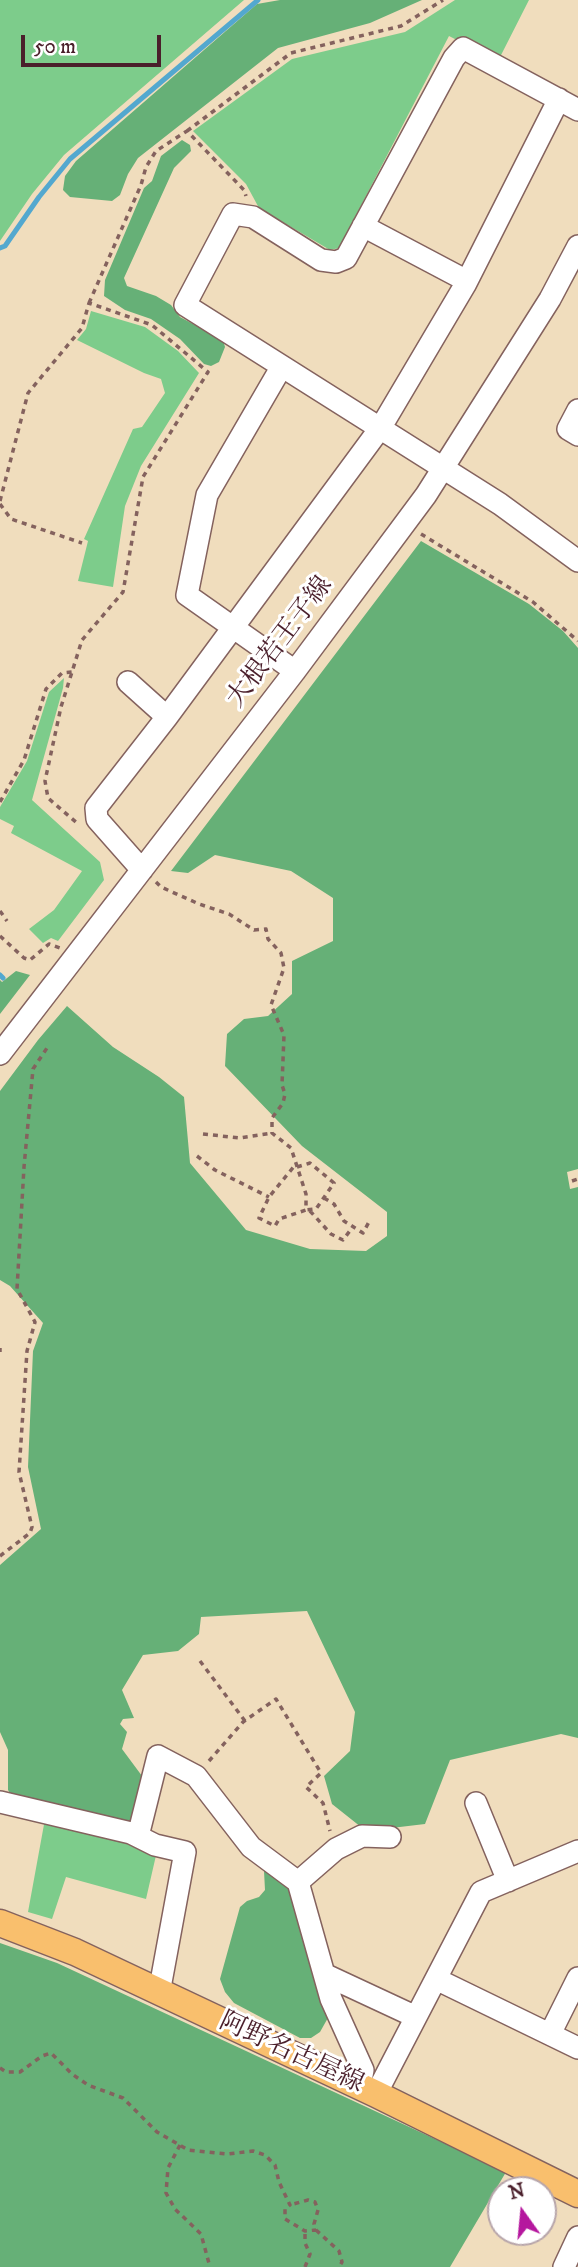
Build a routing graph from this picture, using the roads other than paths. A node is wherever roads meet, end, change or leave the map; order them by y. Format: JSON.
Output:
{"nodes":[{"id":1,"x":558,"y":99,"type":"junction"},
{"id":2,"x":578,"y":110,"type":"edge"},
{"id":3,"x":363,"y":226,"type":"junction"},
{"id":4,"x":578,"y":246,"type":"edge"},
{"id":5,"x":467,"y":281,"type":"junction"},
{"id":6,"x":282,"y":366,"type":"junction"},
{"id":7,"x":578,"y":410,"type":"edge"},
{"id":8,"x":381,"y":427,"type":"junction"},
{"id":9,"x":578,"y":435,"type":"edge"},
{"id":10,"x":444,"y":468,"type":"junction"},
{"id":11,"x":578,"y":561,"type":"edge"},
{"id":12,"x":232,"y":627,"type":"junction"},
{"id":13,"x":295,"y":671,"type":"junction"},
{"id":14,"x":126,"y":684,"type":"dead end"},
{"id":15,"x":167,"y":717,"type":"junction"},
{"id":16,"x":148,"y":875,"type":"junction"},
{"id":17,"x":0,"y":1054,"type":"edge"},
{"id":18,"x":0,"y":1802,"type":"edge"},
{"id":19,"x":476,"y":1803,"type":"dead end"},
{"id":20,"x":138,"y":1836,"type":"junction"},
{"id":21,"x":390,"y":1837,"type":"dead end"},
{"id":22,"x":578,"y":1852,"type":"edge"},
{"id":23,"x":508,"y":1881,"type":"junction"},
{"id":24,"x":298,"y":1882,"type":"junction"},
{"id":25,"x":0,"y":1923,"type":"edge"},
{"id":26,"x":325,"y":1977,"type":"junction"},
{"id":27,"x":578,"y":1978,"type":"edge"},
{"id":28,"x":436,"y":1979,"type":"junction"},
{"id":29,"x":159,"y":1993,"type":"junction"},
{"id":30,"x":416,"y":2017,"type":"junction"},
{"id":31,"x":550,"y":2034,"type":"junction"},
{"id":32,"x":578,"y":2048,"type":"edge"},
{"id":33,"x":368,"y":2090,"type":"junction"},
{"id":34,"x":578,"y":2194,"type":"edge"},
{"id":35,"x":578,"y":2236,"type":"edge"},
{"id":36,"x":564,"y":2267,"type":"edge"}],
"edges":[{"from":1,"to":2,"type":"street"},
{"from":1,"to":3,"type":"street"},
{"from":1,"to":5,"type":"street"},
{"from":3,"to":5,"type":"street"},
{"from":3,"to":6,"type":"street"},
{"from":4,"to":10,"type":"street","name":"大根若王子線"},
{"from":5,"to":8,"type":"street"},
{"from":6,"to":8,"type":"street"},
{"from":6,"to":12,"type":"street"},
{"from":7,"to":9,"type":"street"},
{"from":8,"to":10,"type":"street"},
{"from":8,"to":12,"type":"street"},
{"from":10,"to":11,"type":"street"},
{"from":10,"to":13,"type":"street","name":"大根若王子線"},
{"from":12,"to":13,"type":"street"},
{"from":12,"to":15,"type":"street"},
{"from":13,"to":16,"type":"street","name":"大根若王子線"},
{"from":14,"to":15,"type":"street"},
{"from":15,"to":16,"type":"street"},
{"from":16,"to":17,"type":"street","name":"大根若王子線"},
{"from":18,"to":20,"type":"street"},
{"from":19,"to":23,"type":"street"},
{"from":20,"to":24,"type":"street"},
{"from":20,"to":29,"type":"street"},
{"from":21,"to":24,"type":"street"},
{"from":22,"to":23,"type":"street"},
{"from":23,"to":28,"type":"street"},
{"from":24,"to":26,"type":"street"},
{"from":25,"to":29,"type":"main road","name":"阿野名古屋線"},
{"from":26,"to":30,"type":"street"},
{"from":26,"to":33,"type":"street"},
{"from":27,"to":31,"type":"street"},
{"from":28,"to":30,"type":"street"},
{"from":28,"to":31,"type":"street"},
{"from":29,"to":33,"type":"main road","name":"阿野名古屋線"},
{"from":30,"to":33,"type":"street"},
{"from":31,"to":32,"type":"street"},
{"from":33,"to":34,"type":"main road","name":"阿野名古屋線"},
{"from":35,"to":36,"type":"street"}]}
